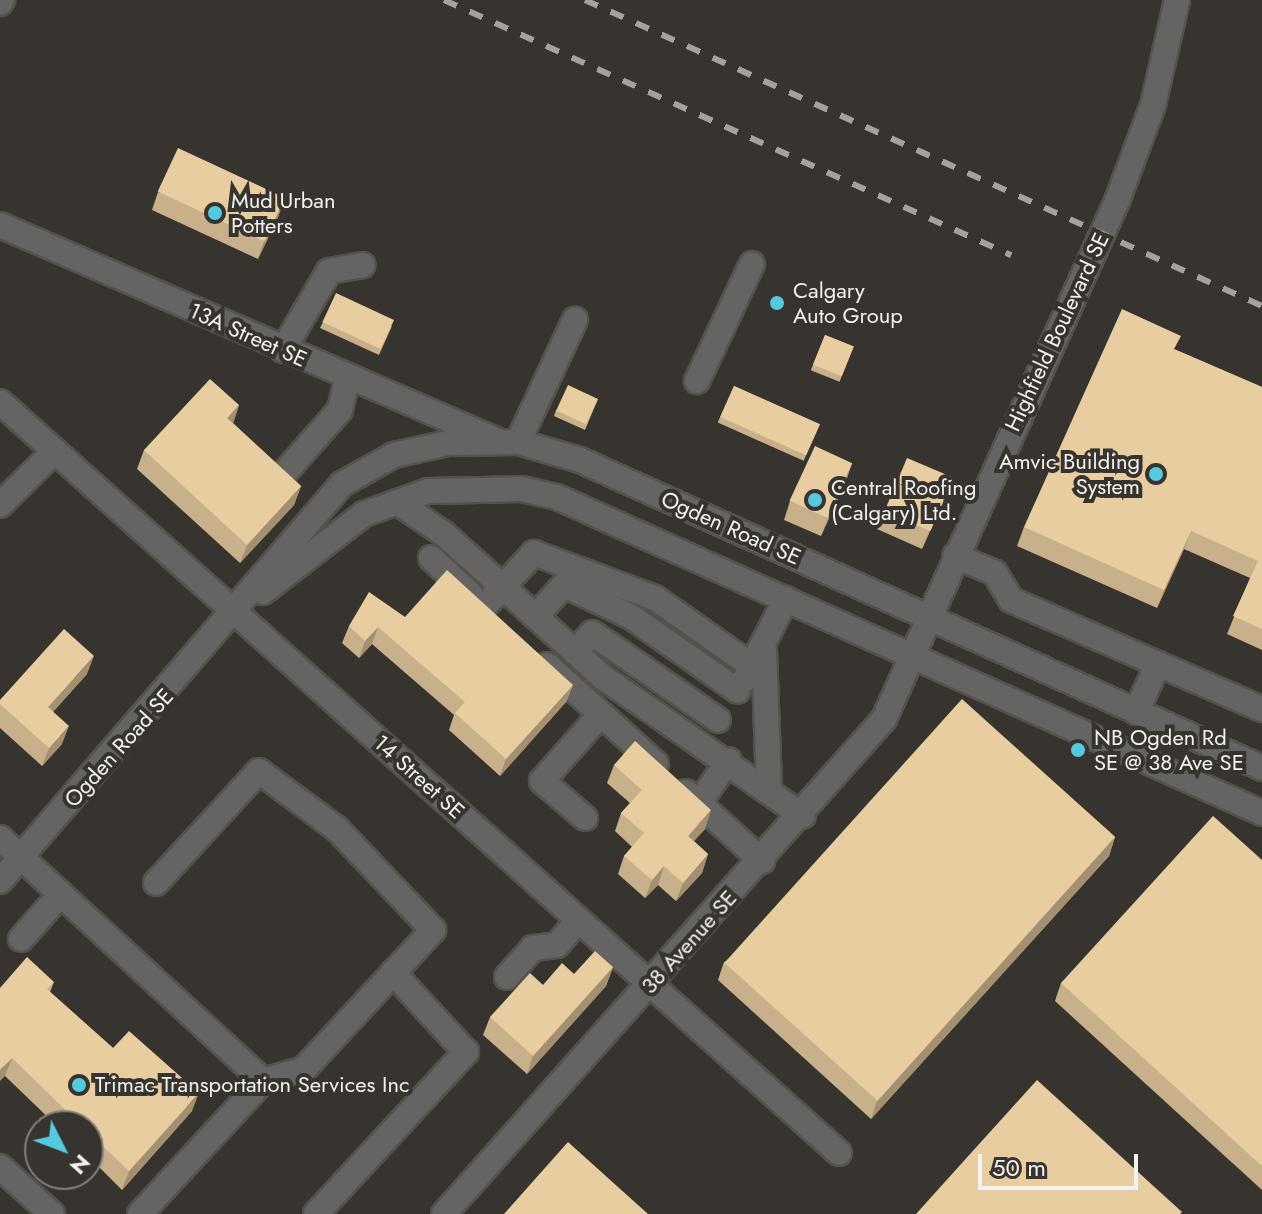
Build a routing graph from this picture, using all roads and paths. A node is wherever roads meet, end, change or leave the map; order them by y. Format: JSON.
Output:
{"nodes":[{"id":1,"x":1177,"y":0,"type":"edge"},
{"id":2,"x":0,"y":225,"type":"edge"},
{"id":3,"x":752,"y":264,"type":"dead end"},
{"id":4,"x":362,"y":265,"type":"dead end"},
{"id":5,"x":575,"y":320,"type":"dead end"},
{"id":6,"x":283,"y":350,"type":"junction"},
{"id":7,"x":347,"y":379,"type":"junction"},
{"id":8,"x":697,"y":381,"type":"dead end"},
{"id":9,"x":0,"y":402,"type":"edge"},
{"id":10,"x":507,"y":441,"type":"junction"},
{"id":11,"x":55,"y":451,"type":"junction"},
{"id":12,"x":280,"y":478,"type":"edge"},
{"id":13,"x":397,"y":502,"type":"junction"},
{"id":14,"x":0,"y":505,"type":"edge"},
{"id":15,"x":955,"y":556,"type":"junction"},
{"id":16,"x":431,"y":558,"type":"dead end"},
{"id":17,"x":504,"y":586,"type":"junction"},
{"id":18,"x":786,"y":599,"type":"junction"},
{"id":19,"x":484,"y":607,"type":"junction"},
{"id":20,"x":237,"y":614,"type":"junction"},
{"id":21,"x":536,"y":616,"type":"junction"},
{"id":22,"x":927,"y":617,"type":"junction"},
{"id":23,"x":507,"y":628,"type":"edge"},
{"id":24,"x":529,"y":648,"type":"edge"},
{"id":25,"x":575,"y":652,"type":"junction"},
{"id":26,"x":912,"y":656,"type":"junction"},
{"id":27,"x":758,"y":659,"type":"junction"},
{"id":28,"x":1158,"y":664,"type":"junction"},
{"id":29,"x":604,"y":678,"type":"junction"},
{"id":30,"x":738,"y":691,"type":"junction"},
{"id":31,"x":593,"y":706,"type":"junction"},
{"id":32,"x":1262,"y":709,"type":"edge"},
{"id":33,"x":1136,"y":712,"type":"junction"},
{"id":34,"x":718,"y":720,"type":"junction"},
{"id":35,"x":688,"y":746,"type":"junction"},
{"id":36,"x":725,"y":765,"type":"junction"},
{"id":37,"x":1262,"y":768,"type":"edge"},
{"id":38,"x":761,"y":781,"type":"junction"},
{"id":39,"x":699,"y":803,"type":"junction"},
{"id":40,"x":1262,"y":813,"type":"edge"},
{"id":41,"x":803,"y":816,"type":"junction"},
{"id":42,"x":585,"y":818,"type":"dead end"},
{"id":43,"x":0,"y":838,"type":"edge"},
{"id":44,"x":22,"y":857,"type":"junction"},
{"id":45,"x":762,"y":861,"type":"junction"},
{"id":46,"x":0,"y":881,"type":"edge"},
{"id":47,"x":156,"y":883,"type":"dead end"},
{"id":48,"x":61,"y":894,"type":"junction"},
{"id":49,"x":579,"y":920,"type":"junction"},
{"id":50,"x":21,"y":939,"type":"dead end"},
{"id":51,"x":393,"y":973,"type":"junction"},
{"id":52,"x":507,"y":977,"type":"dead end"},
{"id":53,"x":651,"y":985,"type":"junction"},
{"id":54,"x":263,"y":1081,"type":"junction"},
{"id":55,"x":839,"y":1153,"type":"dead end"},
{"id":56,"x":0,"y":1167,"type":"edge"},
{"id":57,"x":52,"y":1214,"type":"edge"},
{"id":58,"x":140,"y":1214,"type":"edge"},
{"id":59,"x":316,"y":1214,"type":"edge"},
{"id":60,"x":444,"y":1214,"type":"edge"}],
"edges":[{"from":1,"to":15,"type":"street","name":"Highfield Boulevard SE"},
{"from":2,"to":6,"type":"street","name":"13A Street SE"},
{"from":3,"to":8,"type":"street"},
{"from":4,"to":6,"type":"street"},
{"from":5,"to":10,"type":"street"},
{"from":6,"to":7,"type":"street","name":"13A Street SE"},
{"from":7,"to":10,"type":"street","name":"13A Street SE"},
{"from":7,"to":12,"type":"street"},
{"from":9,"to":11,"type":"street","name":"14 Street SE"},
{"from":10,"to":20,"type":"street","name":"Ogden Road SE"},
{"from":10,"to":22,"type":"street","name":"Ogden Road SE"},
{"from":11,"to":14,"type":"street"},
{"from":11,"to":20,"type":"street","name":"14 Street SE"},
{"from":13,"to":17,"type":"street"},
{"from":13,"to":18,"type":"street","name":"Ogden Road SE"},
{"from":13,"to":20,"type":"street","name":"Ogden Road SE"},
{"from":15,"to":22,"type":"street","name":"Highfield Boulevard SE"},
{"from":15,"to":28,"type":"street"},
{"from":16,"to":19,"type":"street"},
{"from":17,"to":19,"type":"street"},
{"from":17,"to":21,"type":"street"},
{"from":17,"to":27,"type":"street"},
{"from":18,"to":26,"type":"street","name":"Ogden Road SE"},
{"from":18,"to":27,"type":"street"},
{"from":19,"to":23,"type":"street"},
{"from":20,"to":44,"type":"street","name":"Ogden Road SE"},
{"from":20,"to":49,"type":"street","name":"14 Street SE"},
{"from":21,"to":25,"type":"street"},
{"from":21,"to":30,"type":"street"},
{"from":22,"to":26,"type":"street","name":"Highfield Boulevard SE"},
{"from":22,"to":33,"type":"street","name":"Ogden Road SE"},
{"from":24,"to":31,"type":"street"},
{"from":25,"to":29,"type":"street"},
{"from":25,"to":34,"type":"street"},
{"from":26,"to":40,"type":"street","name":"Ogden Road SE"},
{"from":26,"to":41,"type":"street","name":"38 Avenue SE"},
{"from":27,"to":30,"type":"street"},
{"from":27,"to":38,"type":"street"},
{"from":28,"to":32,"type":"street"},
{"from":28,"to":33,"type":"street"},
{"from":29,"to":31,"type":"street"},
{"from":29,"to":35,"type":"street"},
{"from":30,"to":34,"type":"street"},
{"from":31,"to":39,"type":"street"},
{"from":31,"to":42,"type":"street"},
{"from":33,"to":37,"type":"street","name":"Ogden Road SE"},
{"from":34,"to":35,"type":"street"},
{"from":35,"to":36,"type":"street"},
{"from":36,"to":38,"type":"street"},
{"from":36,"to":39,"type":"street"},
{"from":38,"to":41,"type":"street"},
{"from":39,"to":45,"type":"street"},
{"from":41,"to":45,"type":"street","name":"38 Avenue SE"},
{"from":43,"to":44,"type":"street"},
{"from":44,"to":46,"type":"street","name":"Ogden Road SE"},
{"from":44,"to":48,"type":"street"},
{"from":45,"to":53,"type":"street","name":"38 Avenue SE"},
{"from":47,"to":51,"type":"street"},
{"from":48,"to":50,"type":"street"},
{"from":48,"to":54,"type":"street"},
{"from":49,"to":52,"type":"street"},
{"from":49,"to":53,"type":"street","name":"14 Street SE"},
{"from":51,"to":54,"type":"street"},
{"from":51,"to":59,"type":"street"},
{"from":53,"to":55,"type":"street","name":"14 Street SE"},
{"from":53,"to":60,"type":"street","name":"38 Avenue SE"},
{"from":54,"to":58,"type":"street"},
{"from":56,"to":57,"type":"street"}]}
